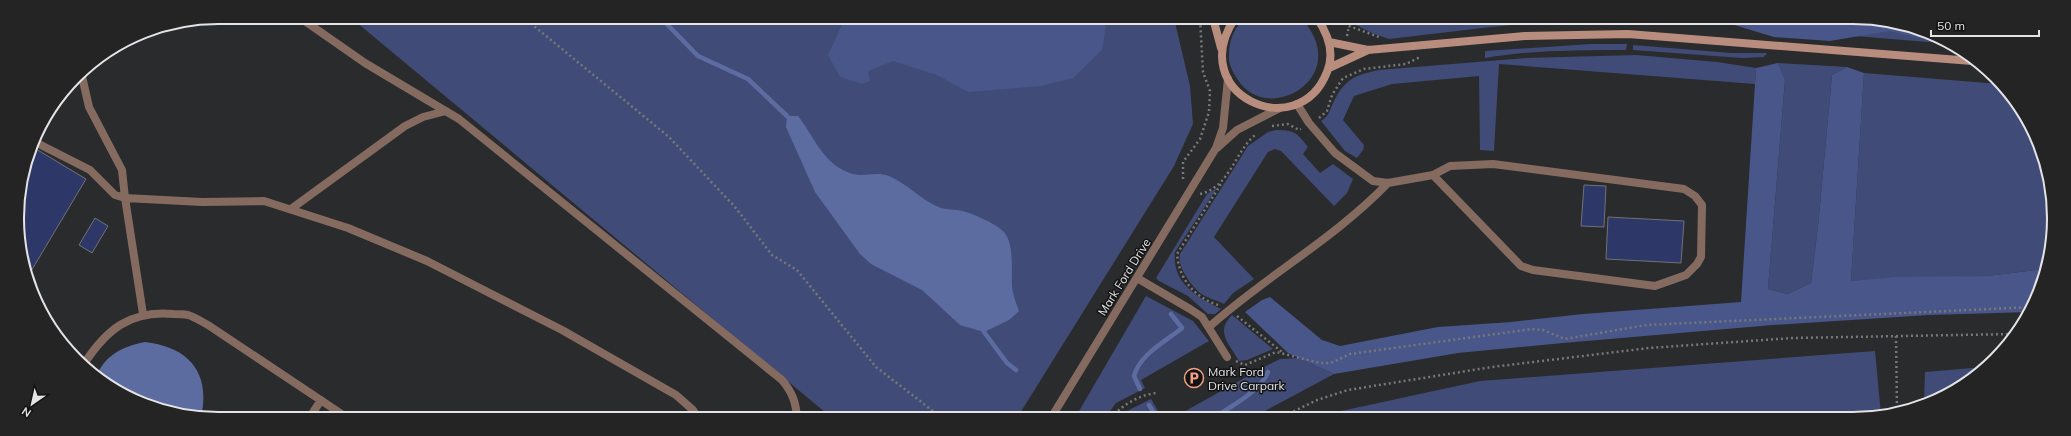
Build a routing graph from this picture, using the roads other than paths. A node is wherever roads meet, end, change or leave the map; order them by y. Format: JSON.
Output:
{"nodes":[{"id":1,"x":309,"y":24,"type":"edge"},
{"id":2,"x":1215,"y":24,"type":"edge"},
{"id":3,"x":1231,"y":24,"type":"edge"},
{"id":4,"x":1321,"y":24,"type":"edge"},
{"id":5,"x":1330,"y":42,"type":"junction"},
{"id":6,"x":1368,"y":50,"type":"junction"},
{"id":7,"x":1222,"y":51,"type":"junction"},
{"id":8,"x":1966,"y":61,"type":"edge"},
{"id":9,"x":1329,"y":68,"type":"junction"},
{"id":10,"x":83,"y":79,"type":"edge"},
{"id":11,"x":1228,"y":79,"type":"junction"},
{"id":12,"x":1297,"y":104,"type":"junction"},
{"id":13,"x":1280,"y":108,"type":"junction"},
{"id":14,"x":446,"y":110,"type":"junction"},
{"id":15,"x":39,"y":144,"type":"edge"},
{"id":16,"x":1216,"y":148,"type":"junction"},
{"id":17,"x":1433,"y":175,"type":"junction"},
{"id":18,"x":1388,"y":183,"type":"junction"},
{"id":19,"x":124,"y":198,"type":"junction"},
{"id":20,"x":291,"y":209,"type":"junction"},
{"id":21,"x":1137,"y":278,"type":"junction"},
{"id":22,"x":143,"y":314,"type":"junction"},
{"id":23,"x":1209,"y":327,"type":"junction"},
{"id":24,"x":1227,"y":357,"type":"road end"},
{"id":25,"x":86,"y":360,"type":"edge"},
{"id":26,"x":321,"y":400,"type":"junction"},
{"id":27,"x":313,"y":412,"type":"edge"},
{"id":28,"x":339,"y":412,"type":"edge"},
{"id":29,"x":694,"y":412,"type":"edge"},
{"id":30,"x":796,"y":412,"type":"edge"},
{"id":31,"x":1055,"y":412,"type":"edge"}],
"edges":[{"from":1,"to":14,"type":"street"},
{"from":2,"to":7,"type":"street"},
{"from":3,"to":7,"type":"street"},
{"from":4,"to":5,"type":"street"},
{"from":5,"to":6,"type":"street"},
{"from":5,"to":9,"type":"street"},
{"from":6,"to":8,"type":"street"},
{"from":6,"to":9,"type":"street"},
{"from":7,"to":11,"type":"street"},
{"from":9,"to":12,"type":"street"},
{"from":10,"to":19,"type":"street"},
{"from":11,"to":13,"type":"street"},
{"from":11,"to":16,"type":"street","name":"Mark Ford Drive"},
{"from":12,"to":13,"type":"street"},
{"from":12,"to":18,"type":"street"},
{"from":13,"to":16,"type":"street","name":"Mark Ford Drive"},
{"from":14,"to":20,"type":"street"},
{"from":14,"to":30,"type":"street"},
{"from":15,"to":19,"type":"street"},
{"from":16,"to":21,"type":"street","name":"Mark Ford Drive"},
{"from":17,"to":17,"type":"street"},
{"from":17,"to":18,"type":"street"},
{"from":18,"to":23,"type":"street"},
{"from":19,"to":20,"type":"street"},
{"from":19,"to":22,"type":"street"},
{"from":20,"to":29,"type":"street"},
{"from":21,"to":23,"type":"street"},
{"from":21,"to":31,"type":"street","name":"Mark Ford Drive"},
{"from":22,"to":25,"type":"street"},
{"from":22,"to":26,"type":"street"},
{"from":23,"to":24,"type":"street"},
{"from":26,"to":27,"type":"street"},
{"from":26,"to":28,"type":"street"}]}
